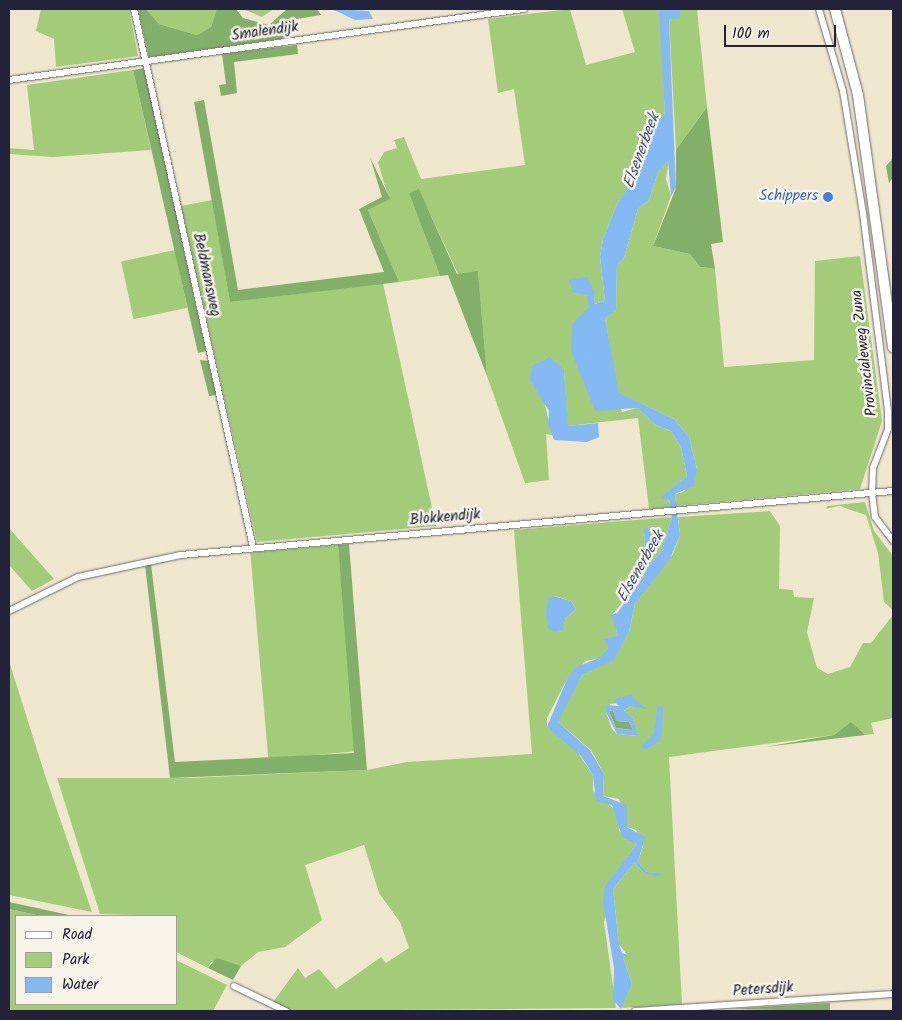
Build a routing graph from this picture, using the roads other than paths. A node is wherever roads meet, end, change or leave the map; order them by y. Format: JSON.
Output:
{"nodes":[{"id":1,"x":134,"y":9,"type":"edge"},
{"id":2,"x":524,"y":9,"type":"edge"},
{"id":3,"x":819,"y":9,"type":"edge"},
{"id":4,"x":835,"y":9,"type":"edge"},
{"id":5,"x":146,"y":61,"type":"junction"},
{"id":6,"x":9,"y":80,"type":"edge"},
{"id":7,"x":893,"y":348,"type":"edge"},
{"id":8,"x":893,"y":491,"type":"edge"},
{"id":9,"x":872,"y":493,"type":"junction"},
{"id":10,"x":893,"y":541,"type":"edge"},
{"id":11,"x":253,"y":547,"type":"junction"},
{"id":12,"x":9,"y":611,"type":"edge"},
{"id":13,"x":234,"y":986,"type":"dead end"},
{"id":14,"x":893,"y":994,"type":"edge"},
{"id":15,"x":286,"y":1011,"type":"edge"},
{"id":16,"x":635,"y":1011,"type":"edge"}],
"edges":[{"from":1,"to":5,"type":"street","name":"Beldmansweg"},
{"from":2,"to":5,"type":"street","name":"Smalendijk"},
{"from":3,"to":9,"type":"street","name":"Provincialeweg Zuna"},
{"from":4,"to":7,"type":"main road","name":"Provincialeweg Zuna"},
{"from":5,"to":6,"type":"street","name":"Smalendijk"},
{"from":5,"to":11,"type":"street","name":"Beldmansweg"},
{"from":8,"to":9,"type":"street","name":"Blokkendijk"},
{"from":9,"to":10,"type":"street","name":"Provincialeweg Zuna"},
{"from":9,"to":11,"type":"street","name":"Blokkendijk"},
{"from":11,"to":12,"type":"street","name":"Blokkendijk"},
{"from":13,"to":15,"type":"street"},
{"from":14,"to":16,"type":"street","name":"Petersdijk"}]}
